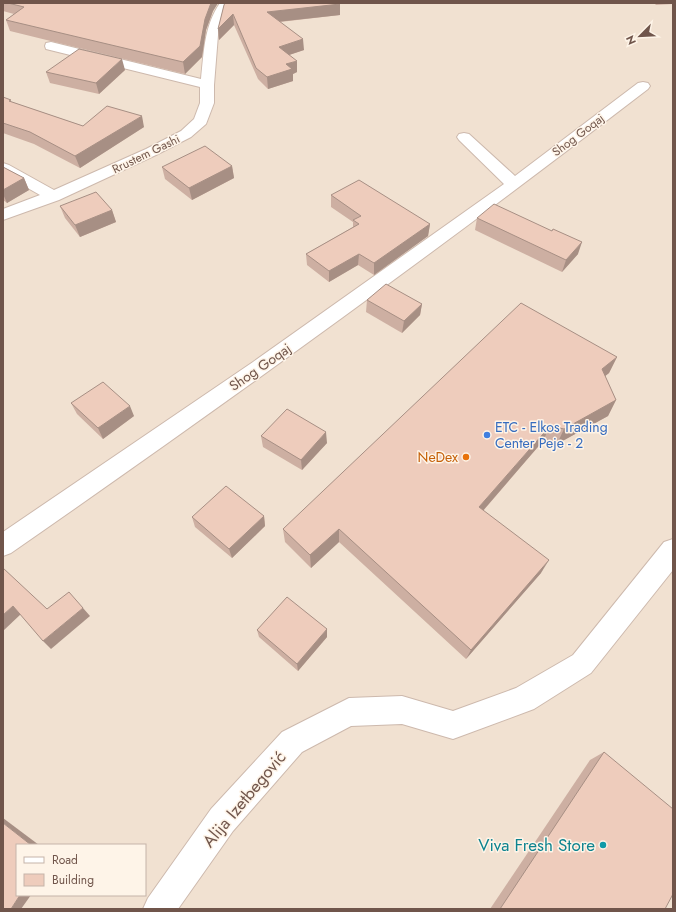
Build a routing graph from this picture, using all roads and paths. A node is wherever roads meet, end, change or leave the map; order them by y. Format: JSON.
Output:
{"nodes":[{"id":1,"x":226,"y":3,"type":"edge"},
{"id":2,"x":51,"y":46,"type":"dead end"},
{"id":3,"x":207,"y":85,"type":"junction"},
{"id":4,"x":643,"y":86,"type":"dead end"},
{"id":5,"x":464,"y":137,"type":"dead end"},
{"id":6,"x":3,"y":168,"type":"edge"},
{"id":7,"x":514,"y":184,"type":"junction"},
{"id":8,"x":53,"y":196,"type":"junction"},
{"id":9,"x":3,"y":215,"type":"edge"},
{"id":10,"x":3,"y":545,"type":"edge"},
{"id":11,"x":673,"y":550,"type":"edge"},
{"id":12,"x":159,"y":909,"type":"edge"}],
"edges":[{"from":1,"to":3,"type":"street","name":"Rrustem Gashi"},
{"from":2,"to":3,"type":"street"},
{"from":3,"to":8,"type":"street","name":"Rrustem Gashi"},
{"from":4,"to":7,"type":"street","name":"Shog Goqaj"},
{"from":5,"to":7,"type":"street"},
{"from":6,"to":8,"type":"street"},
{"from":7,"to":10,"type":"street","name":"Shog Goqaj"},
{"from":8,"to":9,"type":"street","name":"Rrustem Gashi"},
{"from":11,"to":12,"type":"street","name":"Alija Izetbegović"}]}
